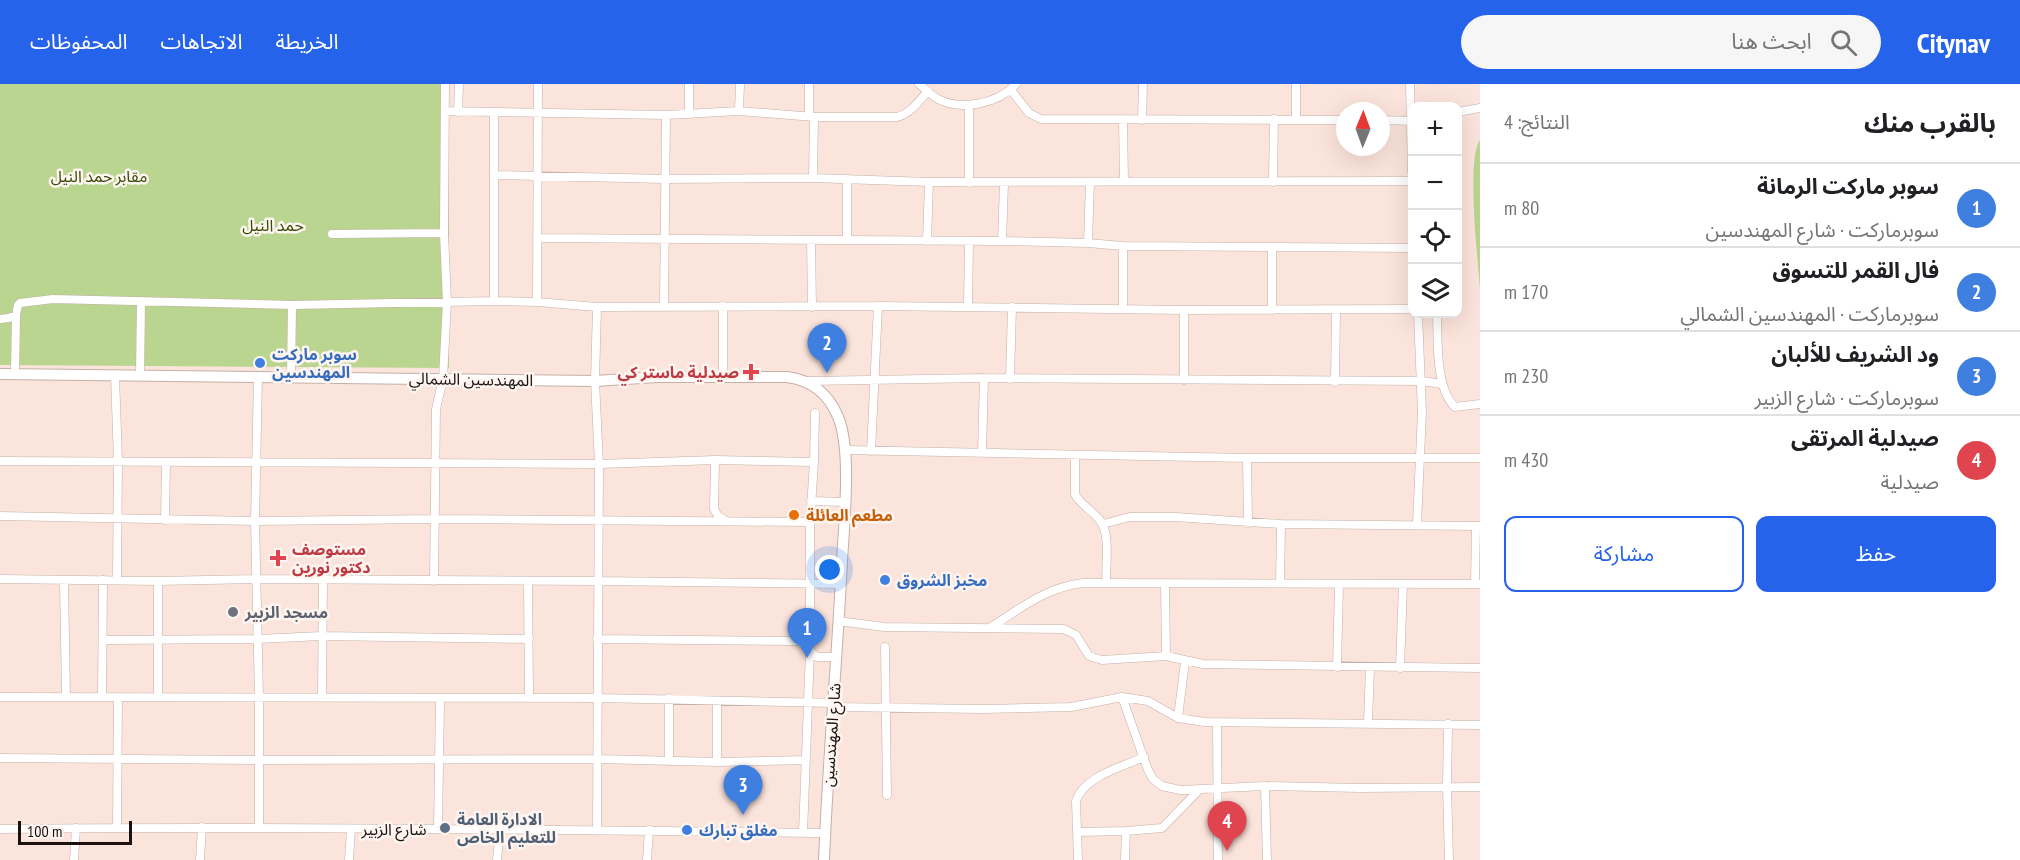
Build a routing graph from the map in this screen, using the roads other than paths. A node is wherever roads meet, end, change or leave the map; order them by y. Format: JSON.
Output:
{"nodes":[{"id":1,"x":445,"y":84,"type":"edge"},
{"id":2,"x":459,"y":84,"type":"edge"},
{"id":3,"x":538,"y":84,"type":"edge"},
{"id":4,"x":689,"y":84,"type":"edge"},
{"id":5,"x":740,"y":84,"type":"edge"},
{"id":6,"x":809,"y":84,"type":"edge"},
{"id":7,"x":919,"y":84,"type":"edge"},
{"id":8,"x":1143,"y":84,"type":"edge"},
{"id":9,"x":1296,"y":84,"type":"edge"},
{"id":10,"x":1410,"y":84,"type":"edge"},
{"id":11,"x":1013,"y":87,"type":"edge"},
{"id":12,"x":928,"y":91,"type":"junction"},
{"id":13,"x":1411,"y":102,"type":"edge"},
{"id":14,"x":969,"y":105,"type":"junction"},
{"id":15,"x":1480,"y":108,"type":"edge"},
{"id":16,"x":445,"y":111,"type":"junction"},
{"id":17,"x":739,"y":111,"type":"junction"},
{"id":18,"x":1462,"y":111,"type":"edge"},
{"id":19,"x":458,"y":112,"type":"junction"},
{"id":20,"x":494,"y":113,"type":"junction"},
{"id":21,"x":538,"y":113,"type":"junction"},
{"id":22,"x":689,"y":114,"type":"junction"},
{"id":23,"x":666,"y":115,"type":"junction"},
{"id":24,"x":811,"y":116,"type":"junction"},
{"id":25,"x":1274,"y":119,"type":"junction"},
{"id":26,"x":1296,"y":119,"type":"junction"},
{"id":27,"x":1123,"y":120,"type":"junction"},
{"id":28,"x":1142,"y":120,"type":"junction"},
{"id":29,"x":1336,"y":120,"type":"edge"},
{"id":30,"x":1390,"y":120,"type":"edge"},
{"id":31,"x":1408,"y":121,"type":"edge"},
{"id":32,"x":494,"y":175,"type":"junction"},
{"id":33,"x":537,"y":176,"type":"junction"},
{"id":34,"x":813,"y":178,"type":"junction"},
{"id":35,"x":848,"y":178,"type":"junction"},
{"id":36,"x":665,"y":179,"type":"junction"},
{"id":37,"x":1124,"y":181,"type":"junction"},
{"id":38,"x":929,"y":182,"type":"junction"},
{"id":39,"x":1090,"y":182,"type":"junction"},
{"id":40,"x":1273,"y":182,"type":"junction"},
{"id":41,"x":1408,"y":182,"type":"edge"},
{"id":42,"x":969,"y":183,"type":"junction"},
{"id":43,"x":1004,"y":183,"type":"junction"},
{"id":44,"x":444,"y":233,"type":"junction"},
{"id":45,"x":332,"y":234,"type":"dead end"},
{"id":46,"x":537,"y":238,"type":"junction"},
{"id":47,"x":665,"y":240,"type":"junction"},
{"id":48,"x":811,"y":240,"type":"junction"},
{"id":49,"x":848,"y":240,"type":"junction"},
{"id":50,"x":927,"y":241,"type":"junction"},
{"id":51,"x":1002,"y":241,"type":"junction"},
{"id":52,"x":969,"y":242,"type":"junction"},
{"id":53,"x":1088,"y":243,"type":"junction"},
{"id":54,"x":1123,"y":246,"type":"junction"},
{"id":55,"x":1272,"y":247,"type":"junction"},
{"id":56,"x":1408,"y":248,"type":"edge"},
{"id":57,"x":494,"y":301,"type":"junction"},
{"id":58,"x":141,"y":302,"type":"junction"},
{"id":59,"x":447,"y":302,"type":"junction"},
{"id":60,"x":537,"y":302,"type":"junction"},
{"id":61,"x":292,"y":305,"type":"junction"},
{"id":62,"x":664,"y":306,"type":"junction"},
{"id":63,"x":723,"y":306,"type":"junction"},
{"id":64,"x":812,"y":306,"type":"junction"},
{"id":65,"x":878,"y":306,"type":"junction"},
{"id":66,"x":597,"y":307,"type":"junction"},
{"id":67,"x":968,"y":307,"type":"junction"},
{"id":68,"x":1012,"y":307,"type":"junction"},
{"id":69,"x":1123,"y":308,"type":"junction"},
{"id":70,"x":1408,"y":309,"type":"edge"},
{"id":71,"x":1184,"y":310,"type":"junction"},
{"id":72,"x":1272,"y":310,"type":"junction"},
{"id":73,"x":1336,"y":310,"type":"junction"},
{"id":74,"x":16,"y":315,"type":"junction"},
{"id":75,"x":1418,"y":318,"type":"edge"},
{"id":76,"x":1437,"y":318,"type":"edge"},
{"id":77,"x":0,"y":319,"type":"edge"},
{"id":78,"x":0,"y":374,"type":"edge"},
{"id":79,"x":15,"y":374,"type":"junction"},
{"id":80,"x":115,"y":375,"type":"junction"},
{"id":81,"x":140,"y":375,"type":"junction"},
{"id":82,"x":258,"y":376,"type":"junction"},
{"id":83,"x":291,"y":376,"type":"junction"},
{"id":84,"x":723,"y":377,"type":"junction"},
{"id":85,"x":984,"y":378,"type":"junction"},
{"id":86,"x":443,"y":379,"type":"junction"},
{"id":87,"x":1010,"y":379,"type":"junction"},
{"id":88,"x":1184,"y":380,"type":"junction"},
{"id":89,"x":595,"y":381,"type":"junction"},
{"id":90,"x":808,"y":381,"type":"junction"},
{"id":91,"x":875,"y":381,"type":"junction"},
{"id":92,"x":1422,"y":381,"type":"junction"},
{"id":93,"x":1335,"y":382,"type":"junction"},
{"id":94,"x":1442,"y":384,"type":"junction"},
{"id":95,"x":1480,"y":404,"type":"edge"},
{"id":96,"x":815,"y":413,"type":"dead end"},
{"id":97,"x":845,"y":450,"type":"junction"},
{"id":98,"x":871,"y":451,"type":"junction"},
{"id":99,"x":982,"y":452,"type":"junction"},
{"id":100,"x":1075,"y":456,"type":"junction"},
{"id":101,"x":1419,"y":457,"type":"junction"},
{"id":102,"x":1480,"y":458,"type":"edge"},
{"id":103,"x":1247,"y":459,"type":"junction"},
{"id":104,"x":715,"y":460,"type":"junction"},
{"id":105,"x":0,"y":461,"type":"edge"},
{"id":106,"x":118,"y":461,"type":"junction"},
{"id":107,"x":166,"y":462,"type":"junction"},
{"id":108,"x":257,"y":462,"type":"junction"},
{"id":109,"x":814,"y":462,"type":"junction"},
{"id":110,"x":435,"y":463,"type":"junction"},
{"id":111,"x":598,"y":464,"type":"junction"},
{"id":112,"x":811,"y":501,"type":"junction"},
{"id":113,"x":844,"y":502,"type":"junction"},
{"id":114,"x":0,"y":516,"type":"edge"},
{"id":115,"x":118,"y":517,"type":"junction"},
{"id":116,"x":165,"y":519,"type":"junction"},
{"id":117,"x":436,"y":519,"type":"junction"},
{"id":118,"x":598,"y":520,"type":"junction"},
{"id":119,"x":255,"y":521,"type":"junction"},
{"id":120,"x":727,"y":521,"type":"junction"},
{"id":121,"x":810,"y":522,"type":"junction"},
{"id":122,"x":1248,"y":523,"type":"junction"},
{"id":123,"x":1103,"y":524,"type":"junction"},
{"id":124,"x":1281,"y":524,"type":"junction"},
{"id":125,"x":1417,"y":524,"type":"junction"},
{"id":126,"x":1478,"y":526,"type":"edge"},
{"id":127,"x":0,"y":579,"type":"edge"},
{"id":128,"x":117,"y":579,"type":"junction"},
{"id":129,"x":257,"y":579,"type":"junction"},
{"id":130,"x":64,"y":580,"type":"junction"},
{"id":131,"x":103,"y":580,"type":"junction"},
{"id":132,"x":158,"y":581,"type":"junction"},
{"id":133,"x":323,"y":581,"type":"junction"},
{"id":134,"x":434,"y":581,"type":"junction"},
{"id":135,"x":528,"y":581,"type":"junction"},
{"id":136,"x":598,"y":581,"type":"junction"},
{"id":137,"x":1107,"y":582,"type":"junction"},
{"id":138,"x":1280,"y":583,"type":"junction"},
{"id":139,"x":809,"y":584,"type":"junction"},
{"id":140,"x":841,"y":584,"type":"junction"},
{"id":141,"x":1165,"y":584,"type":"junction"},
{"id":142,"x":1339,"y":584,"type":"junction"},
{"id":143,"x":1403,"y":584,"type":"junction"},
{"id":144,"x":1478,"y":584,"type":"edge"},
{"id":145,"x":838,"y":621,"type":"junction"},
{"id":146,"x":990,"y":628,"type":"junction"},
{"id":147,"x":321,"y":636,"type":"junction"},
{"id":148,"x":158,"y":639,"type":"junction"},
{"id":149,"x":258,"y":639,"type":"junction"},
{"id":150,"x":529,"y":639,"type":"junction"},
{"id":151,"x":597,"y":639,"type":"junction"},
{"id":152,"x":104,"y":640,"type":"junction"},
{"id":153,"x":885,"y":647,"type":"dead end"},
{"id":154,"x":810,"y":651,"type":"junction"},
{"id":155,"x":1166,"y":656,"type":"junction"},
{"id":156,"x":837,"y":657,"type":"junction"},
{"id":157,"x":1185,"y":662,"type":"junction"},
{"id":158,"x":1338,"y":666,"type":"junction"},
{"id":159,"x":1370,"y":667,"type":"junction"},
{"id":160,"x":1400,"y":668,"type":"junction"},
{"id":161,"x":1480,"y":668,"type":"edge"},
{"id":162,"x":0,"y":697,"type":"edge"},
{"id":163,"x":66,"y":697,"type":"junction"},
{"id":164,"x":102,"y":697,"type":"junction"},
{"id":165,"x":118,"y":697,"type":"junction"},
{"id":166,"x":158,"y":697,"type":"junction"},
{"id":167,"x":322,"y":697,"type":"junction"},
{"id":168,"x":1122,"y":697,"type":"junction"},
{"id":169,"x":259,"y":698,"type":"junction"},
{"id":170,"x":440,"y":698,"type":"junction"},
{"id":171,"x":529,"y":698,"type":"junction"},
{"id":172,"x":597,"y":698,"type":"junction"},
{"id":173,"x":669,"y":698,"type":"junction"},
{"id":174,"x":717,"y":701,"type":"junction"},
{"id":175,"x":807,"y":702,"type":"junction"},
{"id":176,"x":834,"y":705,"type":"junction"},
{"id":177,"x":886,"y":709,"type":"junction"},
{"id":178,"x":1178,"y":718,"type":"junction"},
{"id":179,"x":1217,"y":723,"type":"junction"},
{"id":180,"x":1368,"y":723,"type":"junction"},
{"id":181,"x":1448,"y":724,"type":"junction"},
{"id":182,"x":1480,"y":725,"type":"edge"},
{"id":183,"x":1144,"y":757,"type":"junction"},
{"id":184,"x":0,"y":758,"type":"edge"},
{"id":185,"x":116,"y":758,"type":"junction"},
{"id":186,"x":440,"y":759,"type":"junction"},
{"id":187,"x":598,"y":759,"type":"junction"},
{"id":188,"x":258,"y":760,"type":"junction"},
{"id":189,"x":806,"y":760,"type":"junction"},
{"id":190,"x":669,"y":761,"type":"junction"},
{"id":191,"x":717,"y":762,"type":"junction"},
{"id":192,"x":1217,"y":786,"type":"junction"},
{"id":193,"x":1265,"y":786,"type":"junction"},
{"id":194,"x":1447,"y":787,"type":"junction"},
{"id":195,"x":1480,"y":787,"type":"edge"},
{"id":196,"x":1199,"y":790,"type":"junction"},
{"id":197,"x":887,"y":795,"type":"dead end"},
{"id":198,"x":202,"y":827,"type":"junction"},
{"id":199,"x":76,"y":828,"type":"junction"},
{"id":200,"x":117,"y":828,"type":"junction"},
{"id":201,"x":259,"y":828,"type":"junction"},
{"id":202,"x":0,"y":829,"type":"edge"},
{"id":203,"x":351,"y":829,"type":"junction"},
{"id":204,"x":438,"y":829,"type":"junction"},
{"id":205,"x":597,"y":829,"type":"junction"},
{"id":206,"x":500,"y":830,"type":"junction"},
{"id":207,"x":649,"y":830,"type":"junction"},
{"id":208,"x":1126,"y":831,"type":"junction"},
{"id":209,"x":1078,"y":832,"type":"junction"},
{"id":210,"x":804,"y":833,"type":"junction"},
{"id":211,"x":824,"y":833,"type":"junction"},
{"id":212,"x":74,"y":860,"type":"edge"},
{"id":213,"x":200,"y":860,"type":"edge"},
{"id":214,"x":349,"y":860,"type":"edge"},
{"id":215,"x":497,"y":860,"type":"edge"},
{"id":216,"x":647,"y":860,"type":"edge"},
{"id":217,"x":824,"y":860,"type":"edge"},
{"id":218,"x":1078,"y":860,"type":"edge"},
{"id":219,"x":1125,"y":860,"type":"edge"},
{"id":220,"x":1218,"y":860,"type":"edge"},
{"id":221,"x":1267,"y":860,"type":"edge"},
{"id":222,"x":1449,"y":860,"type":"edge"}],
"edges":[{"from":1,"to":16,"type":"street"},
{"from":2,"to":19,"type":"street"},
{"from":3,"to":21,"type":"street"},
{"from":4,"to":22,"type":"street"},
{"from":5,"to":17,"type":"street"},
{"from":6,"to":24,"type":"street"},
{"from":7,"to":12,"type":"street"},
{"from":8,"to":28,"type":"street"},
{"from":9,"to":26,"type":"street"},
{"from":10,"to":13,"type":"street"},
{"from":11,"to":14,"type":"street"},
{"from":11,"to":27,"type":"street"},
{"from":12,"to":14,"type":"street"},
{"from":12,"to":24,"type":"street"},
{"from":14,"to":42,"type":"street"},
{"from":15,"to":18,"type":"street"},
{"from":16,"to":19,"type":"street"},
{"from":16,"to":44,"type":"street"},
{"from":17,"to":22,"type":"street"},
{"from":17,"to":24,"type":"street"},
{"from":19,"to":20,"type":"street"},
{"from":20,"to":21,"type":"street"},
{"from":20,"to":32,"type":"street"},
{"from":21,"to":23,"type":"street"},
{"from":21,"to":33,"type":"street"},
{"from":22,"to":23,"type":"street"},
{"from":23,"to":36,"type":"street"},
{"from":24,"to":34,"type":"street"},
{"from":25,"to":26,"type":"street"},
{"from":25,"to":28,"type":"street"},
{"from":25,"to":40,"type":"street"},
{"from":26,"to":29,"type":"street"},
{"from":27,"to":28,"type":"street"},
{"from":27,"to":37,"type":"street"},
{"from":30,"to":31,"type":"street"},
{"from":32,"to":33,"type":"street"},
{"from":32,"to":57,"type":"street"},
{"from":33,"to":36,"type":"street"},
{"from":33,"to":46,"type":"street"},
{"from":34,"to":35,"type":"street"},
{"from":34,"to":36,"type":"street"},
{"from":35,"to":38,"type":"street"},
{"from":35,"to":49,"type":"street"},
{"from":36,"to":47,"type":"street"},
{"from":37,"to":39,"type":"street"},
{"from":37,"to":40,"type":"street"},
{"from":38,"to":42,"type":"street"},
{"from":38,"to":50,"type":"street"},
{"from":39,"to":43,"type":"street"},
{"from":39,"to":53,"type":"street"},
{"from":40,"to":41,"type":"street"},
{"from":42,"to":43,"type":"street"},
{"from":43,"to":51,"type":"street"},
{"from":44,"to":45,"type":"street"},
{"from":44,"to":59,"type":"street"},
{"from":46,"to":47,"type":"street"},
{"from":46,"to":60,"type":"street"},
{"from":47,"to":48,"type":"street"},
{"from":47,"to":62,"type":"street"},
{"from":48,"to":49,"type":"street"},
{"from":48,"to":64,"type":"street"},
{"from":49,"to":50,"type":"street"},
{"from":50,"to":52,"type":"street"},
{"from":51,"to":52,"type":"street"},
{"from":51,"to":53,"type":"street"},
{"from":52,"to":67,"type":"street"},
{"from":53,"to":54,"type":"street"},
{"from":54,"to":55,"type":"street"},
{"from":54,"to":69,"type":"street"},
{"from":55,"to":56,"type":"street"},
{"from":55,"to":72,"type":"street"},
{"from":57,"to":59,"type":"street"},
{"from":57,"to":60,"type":"street"},
{"from":58,"to":61,"type":"street"},
{"from":58,"to":74,"type":"street"},
{"from":58,"to":81,"type":"street"},
{"from":59,"to":61,"type":"street"},
{"from":59,"to":86,"type":"street"},
{"from":60,"to":66,"type":"street"},
{"from":61,"to":83,"type":"street"},
{"from":62,"to":63,"type":"street"},
{"from":62,"to":66,"type":"street"},
{"from":63,"to":64,"type":"street"},
{"from":63,"to":84,"type":"street"},
{"from":64,"to":65,"type":"street"},
{"from":65,"to":67,"type":"street"},
{"from":65,"to":91,"type":"street"},
{"from":66,"to":89,"type":"street"},
{"from":67,"to":68,"type":"street"},
{"from":68,"to":69,"type":"street"},
{"from":68,"to":87,"type":"street"},
{"from":69,"to":71,"type":"street"},
{"from":70,"to":73,"type":"street"},
{"from":71,"to":72,"type":"street"},
{"from":71,"to":88,"type":"street"},
{"from":72,"to":73,"type":"street"},
{"from":73,"to":93,"type":"street"},
{"from":74,"to":77,"type":"street"},
{"from":74,"to":79,"type":"street"},
{"from":75,"to":92,"type":"street"},
{"from":76,"to":94,"type":"street"},
{"from":78,"to":79,"type":"main road","name":"المهندسين الشمالي"},
{"from":79,"to":80,"type":"main road","name":"المهندسين الشمالي"},
{"from":80,"to":81,"type":"main road","name":"المهندسين الشمالي"},
{"from":80,"to":106,"type":"street"},
{"from":81,"to":82,"type":"main road","name":"المهندسين الشمالي"},
{"from":82,"to":83,"type":"main road","name":"المهندسين الشمالي"},
{"from":82,"to":108,"type":"street"},
{"from":83,"to":86,"type":"main road","name":"المهندسين الشمالي"},
{"from":84,"to":89,"type":"main road","name":"المهندسين الشمالي"},
{"from":84,"to":90,"type":"main road","name":"المهندسين الشمالي"},
{"from":85,"to":87,"type":"street"},
{"from":85,"to":91,"type":"street"},
{"from":85,"to":99,"type":"street"},
{"from":86,"to":89,"type":"main road","name":"المهندسين الشمالي"},
{"from":86,"to":110,"type":"street"},
{"from":87,"to":88,"type":"street"},
{"from":88,"to":93,"type":"street"},
{"from":89,"to":111,"type":"street"},
{"from":90,"to":91,"type":"street"},
{"from":90,"to":97,"type":"main road"},
{"from":91,"to":98,"type":"street"},
{"from":92,"to":93,"type":"street"},
{"from":92,"to":94,"type":"street"},
{"from":92,"to":101,"type":"street"},
{"from":94,"to":95,"type":"street"},
{"from":96,"to":109,"type":"street"},
{"from":97,"to":98,"type":"street"},
{"from":97,"to":113,"type":"main road"},
{"from":98,"to":99,"type":"street"},
{"from":99,"to":100,"type":"street"},
{"from":100,"to":103,"type":"street"},
{"from":100,"to":123,"type":"street"},
{"from":101,"to":102,"type":"street"},
{"from":101,"to":103,"type":"street"},
{"from":101,"to":125,"type":"street"},
{"from":103,"to":122,"type":"street"},
{"from":104,"to":109,"type":"street"},
{"from":104,"to":111,"type":"street"},
{"from":104,"to":120,"type":"street"},
{"from":105,"to":106,"type":"street"},
{"from":106,"to":107,"type":"street"},
{"from":106,"to":115,"type":"street"},
{"from":107,"to":108,"type":"street"},
{"from":107,"to":116,"type":"street"},
{"from":108,"to":110,"type":"street"},
{"from":108,"to":119,"type":"street"},
{"from":109,"to":112,"type":"street"},
{"from":110,"to":111,"type":"street"},
{"from":110,"to":117,"type":"street"},
{"from":111,"to":118,"type":"street"},
{"from":112,"to":113,"type":"street"},
{"from":112,"to":121,"type":"street"},
{"from":113,"to":140,"type":"main road","name":"شارع المهندسين"},
{"from":114,"to":115,"type":"street"},
{"from":115,"to":116,"type":"street"},
{"from":115,"to":128,"type":"street"},
{"from":116,"to":119,"type":"street"},
{"from":117,"to":118,"type":"street"},
{"from":117,"to":119,"type":"street"},
{"from":117,"to":134,"type":"street"},
{"from":118,"to":120,"type":"street"},
{"from":118,"to":136,"type":"street"},
{"from":119,"to":129,"type":"street"},
{"from":120,"to":121,"type":"street"},
{"from":121,"to":139,"type":"street"},
{"from":122,"to":123,"type":"street"},
{"from":122,"to":124,"type":"street"},
{"from":123,"to":137,"type":"street"},
{"from":124,"to":125,"type":"street"},
{"from":124,"to":138,"type":"street"},
{"from":125,"to":126,"type":"street"},
{"from":126,"to":144,"type":"street"},
{"from":127,"to":130,"type":"street"},
{"from":128,"to":131,"type":"street"},
{"from":128,"to":132,"type":"street"},
{"from":129,"to":132,"type":"street"},
{"from":129,"to":133,"type":"street"},
{"from":129,"to":149,"type":"street"},
{"from":130,"to":131,"type":"street"},
{"from":130,"to":163,"type":"street"},
{"from":131,"to":152,"type":"street"},
{"from":132,"to":148,"type":"street"},
{"from":133,"to":134,"type":"street"},
{"from":133,"to":147,"type":"street"},
{"from":134,"to":135,"type":"street"},
{"from":135,"to":136,"type":"street"},
{"from":135,"to":150,"type":"street"},
{"from":136,"to":139,"type":"street"},
{"from":136,"to":151,"type":"street"},
{"from":137,"to":141,"type":"street"},
{"from":137,"to":146,"type":"street"},
{"from":138,"to":141,"type":"street"},
{"from":138,"to":142,"type":"street"},
{"from":139,"to":140,"type":"street"},
{"from":139,"to":154,"type":"street"},
{"from":140,"to":145,"type":"main road","name":"شارع المهندسين"},
{"from":141,"to":155,"type":"street"},
{"from":142,"to":143,"type":"street"},
{"from":142,"to":158,"type":"street"},
{"from":143,"to":144,"type":"street"},
{"from":143,"to":160,"type":"street"},
{"from":145,"to":146,"type":"street"},
{"from":145,"to":156,"type":"main road","name":"شارع المهندسين"},
{"from":146,"to":155,"type":"street"},
{"from":147,"to":149,"type":"street"},
{"from":147,"to":150,"type":"street"},
{"from":147,"to":167,"type":"street"},
{"from":148,"to":149,"type":"street"},
{"from":148,"to":152,"type":"street"},
{"from":148,"to":166,"type":"street"},
{"from":149,"to":169,"type":"street"},
{"from":150,"to":171,"type":"street"},
{"from":151,"to":154,"type":"street"},
{"from":151,"to":172,"type":"street"},
{"from":152,"to":164,"type":"street"},
{"from":153,"to":177,"type":"street"},
{"from":154,"to":156,"type":"street"},
{"from":154,"to":175,"type":"street"},
{"from":155,"to":157,"type":"street"},
{"from":156,"to":176,"type":"main road","name":"شارع المهندسين"},
{"from":157,"to":158,"type":"street"},
{"from":157,"to":178,"type":"street"},
{"from":158,"to":159,"type":"street"},
{"from":159,"to":160,"type":"street"},
{"from":159,"to":180,"type":"street"},
{"from":160,"to":161,"type":"street"},
{"from":162,"to":163,"type":"street"},
{"from":163,"to":164,"type":"street"},
{"from":164,"to":165,"type":"street"},
{"from":165,"to":166,"type":"street"},
{"from":165,"to":185,"type":"street"},
{"from":166,"to":169,"type":"street"},
{"from":167,"to":169,"type":"street"},
{"from":167,"to":170,"type":"street"},
{"from":168,"to":177,"type":"street"},
{"from":168,"to":178,"type":"street"},
{"from":168,"to":183,"type":"street"},
{"from":169,"to":188,"type":"street"},
{"from":170,"to":171,"type":"street"},
{"from":170,"to":186,"type":"street"},
{"from":171,"to":172,"type":"street"},
{"from":172,"to":173,"type":"street"},
{"from":172,"to":187,"type":"street"},
{"from":173,"to":174,"type":"street"},
{"from":173,"to":190,"type":"street"},
{"from":174,"to":175,"type":"street"},
{"from":174,"to":191,"type":"street"},
{"from":175,"to":176,"type":"street"},
{"from":175,"to":189,"type":"street"},
{"from":176,"to":177,"type":"street"},
{"from":176,"to":211,"type":"main road","name":"شارع المهندسين"},
{"from":177,"to":197,"type":"street"},
{"from":178,"to":179,"type":"street"},
{"from":179,"to":180,"type":"street"},
{"from":179,"to":192,"type":"street"},
{"from":180,"to":181,"type":"street"},
{"from":181,"to":182,"type":"street"},
{"from":181,"to":194,"type":"street"},
{"from":183,"to":196,"type":"street"},
{"from":183,"to":209,"type":"street"},
{"from":184,"to":185,"type":"street"},
{"from":185,"to":188,"type":"street"},
{"from":185,"to":200,"type":"street"},
{"from":186,"to":187,"type":"street"},
{"from":186,"to":188,"type":"street"},
{"from":186,"to":204,"type":"street"},
{"from":187,"to":190,"type":"street"},
{"from":187,"to":205,"type":"street"},
{"from":188,"to":201,"type":"street"},
{"from":189,"to":191,"type":"street"},
{"from":189,"to":210,"type":"street"},
{"from":190,"to":191,"type":"street"},
{"from":192,"to":193,"type":"street"},
{"from":192,"to":196,"type":"street"},
{"from":192,"to":220,"type":"street"},
{"from":193,"to":194,"type":"street"},
{"from":193,"to":221,"type":"street"},
{"from":194,"to":195,"type":"street"},
{"from":194,"to":222,"type":"street"},
{"from":196,"to":208,"type":"street"},
{"from":198,"to":200,"type":"street","name":"شارع الزبير"},
{"from":198,"to":201,"type":"street","name":"شارع الزبير"},
{"from":198,"to":213,"type":"street"},
{"from":199,"to":200,"type":"street","name":"شارع الزبير"},
{"from":199,"to":202,"type":"street","name":"شارع الزبير"},
{"from":199,"to":212,"type":"street"},
{"from":201,"to":203,"type":"street","name":"شارع الزبير"},
{"from":203,"to":204,"type":"street","name":"شارع الزبير"},
{"from":203,"to":214,"type":"street"},
{"from":204,"to":206,"type":"street","name":"شارع الزبير"},
{"from":205,"to":206,"type":"street","name":"شارع الزبير"},
{"from":205,"to":207,"type":"street","name":"شارع الزبير"},
{"from":206,"to":215,"type":"street"},
{"from":207,"to":210,"type":"street","name":"شارع الزبير"},
{"from":207,"to":216,"type":"street"},
{"from":208,"to":209,"type":"street"},
{"from":208,"to":219,"type":"street"},
{"from":209,"to":218,"type":"street"},
{"from":210,"to":211,"type":"street","name":"شارع الزبير"},
{"from":211,"to":217,"type":"main road","name":"شارع المهندسين"}]}
